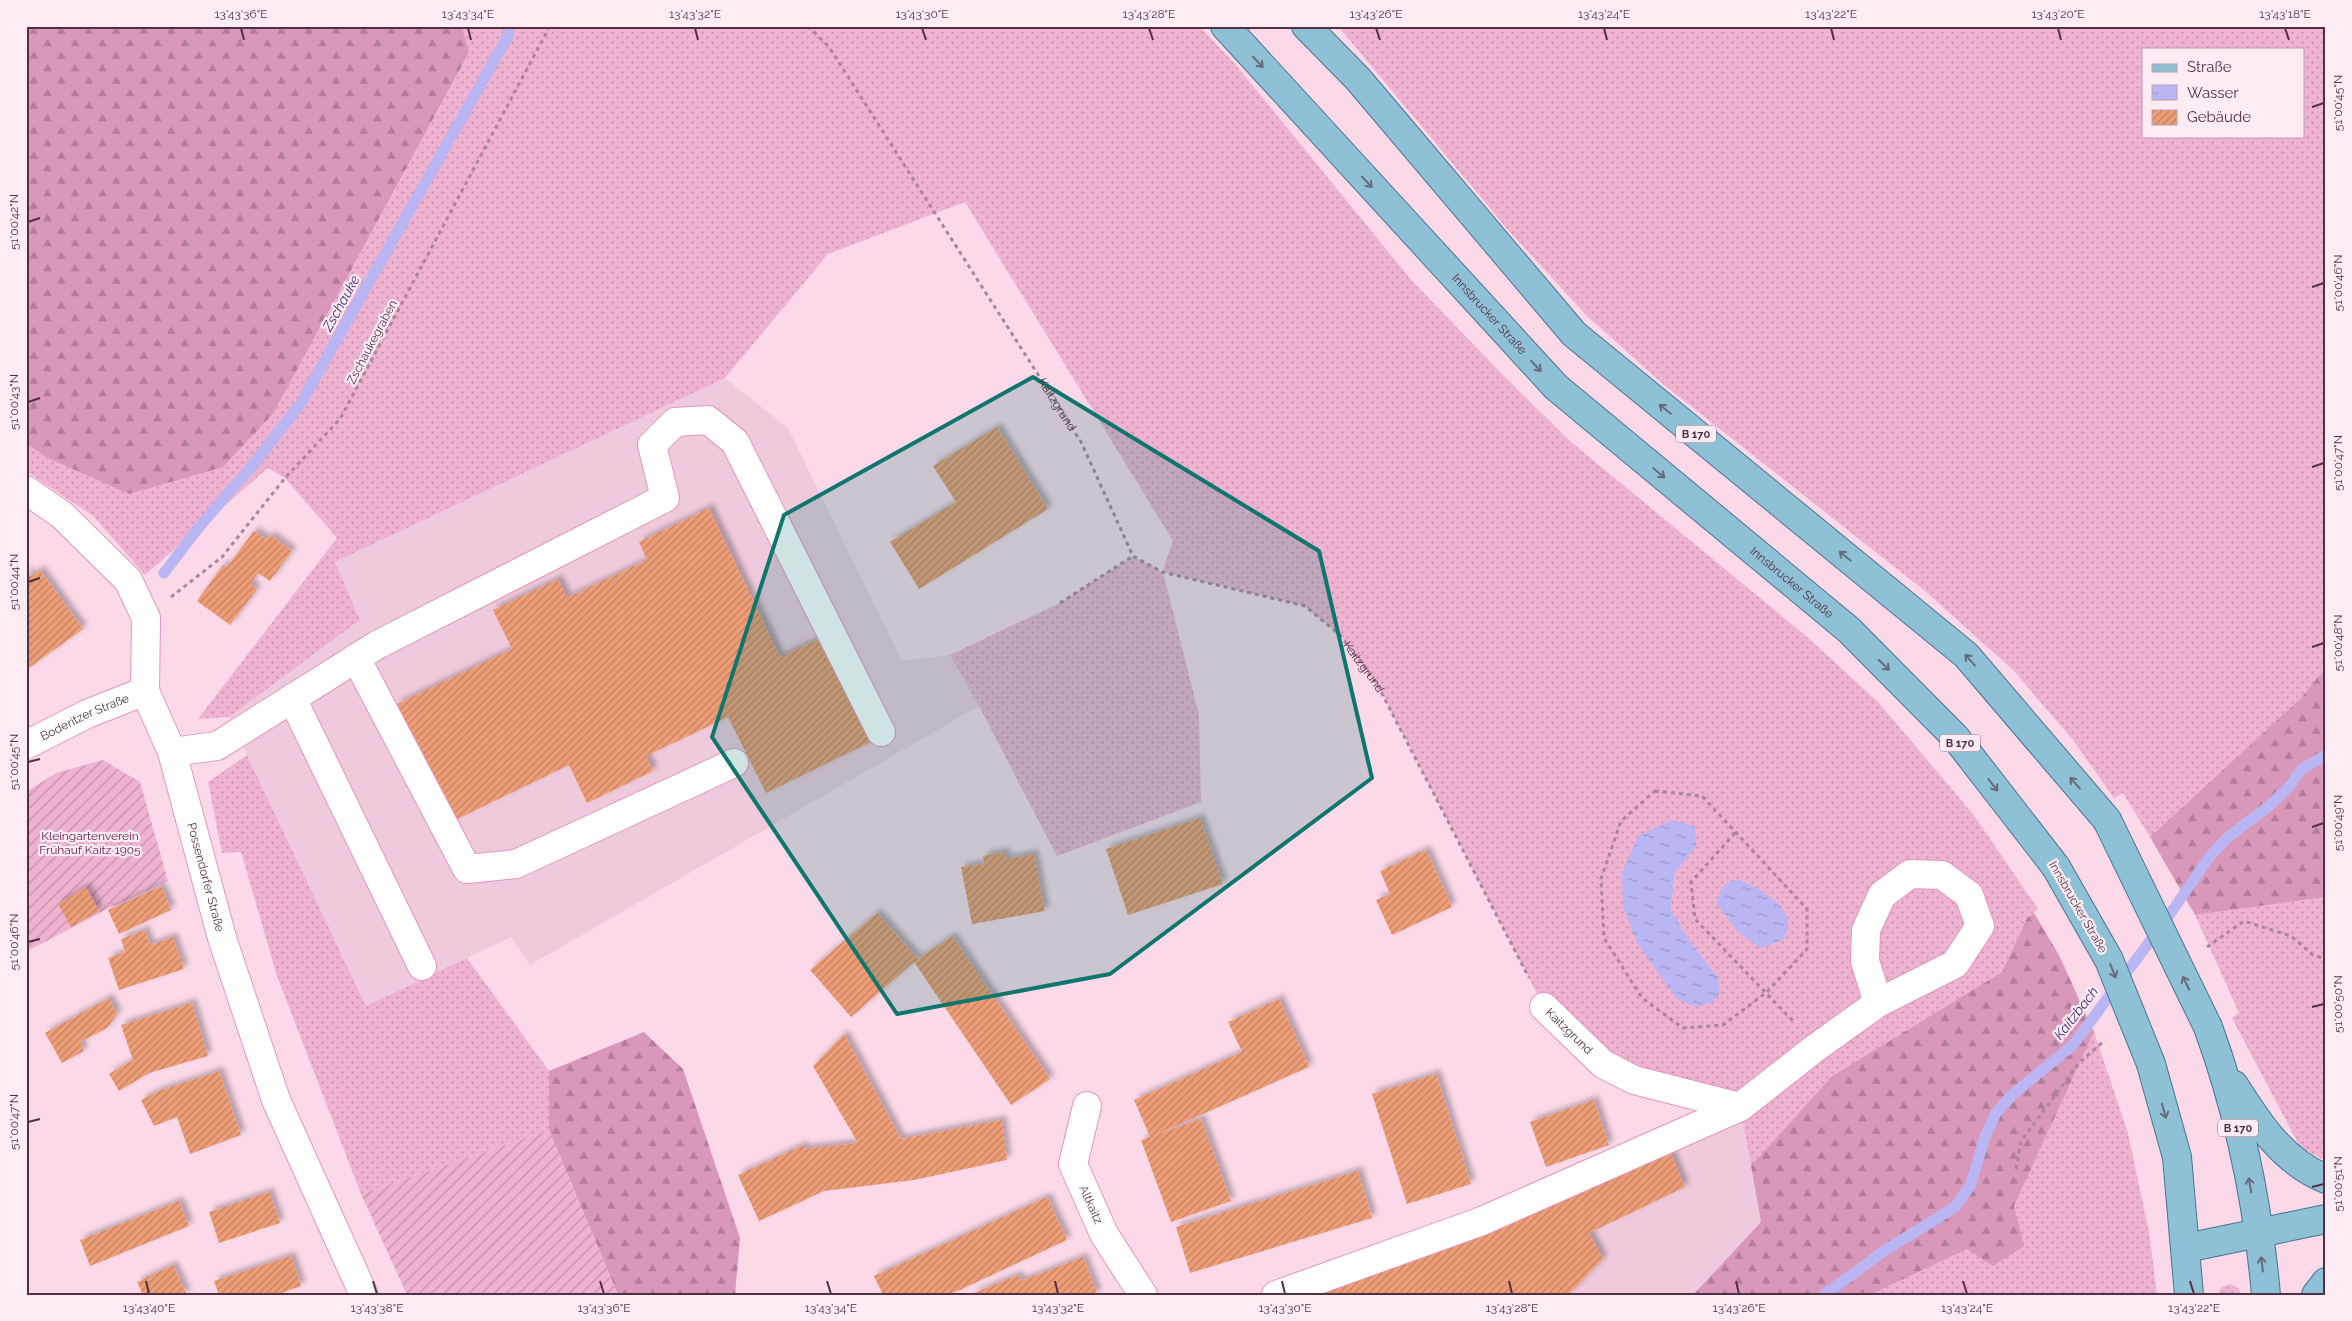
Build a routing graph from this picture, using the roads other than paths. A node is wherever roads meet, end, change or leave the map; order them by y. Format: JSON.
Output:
{"nodes":[{"id":1,"x":1225,"y":26,"type":"edge"},
{"id":2,"x":1306,"y":26,"type":"edge"},
{"id":3,"x":26,"y":490,"type":"edge"},
{"id":4,"x":356,"y":658,"type":"junction"},
{"id":5,"x":145,"y":691,"type":"junction"},
{"id":6,"x":292,"y":698,"type":"junction"},
{"id":7,"x":881,"y":732,"type":"dead end"},
{"id":8,"x":26,"y":745,"type":"edge"},
{"id":9,"x":172,"y":752,"type":"junction"},
{"id":10,"x":734,"y":763,"type":"dead end"},
{"id":11,"x":422,"y":966,"type":"dead end"},
{"id":12,"x":1878,"y":1003,"type":"junction"},
{"id":13,"x":1544,"y":1007,"type":"road end"},
{"id":14,"x":2221,"y":1064,"type":"junction"},
{"id":15,"x":1087,"y":1106,"type":"dead end"},
{"id":16,"x":1740,"y":1107,"type":"junction"},
{"id":17,"x":2326,"y":1179,"type":"edge"},
{"id":18,"x":2326,"y":1219,"type":"edge"},
{"id":19,"x":2258,"y":1232,"type":"junction"},
{"id":20,"x":2186,"y":1248,"type":"junction"},
{"id":21,"x":2326,"y":1282,"type":"edge"},
{"id":22,"x":364,"y":1295,"type":"edge"},
{"id":23,"x":1143,"y":1295,"type":"edge"},
{"id":24,"x":1276,"y":1295,"type":"edge"},
{"id":25,"x":2189,"y":1295,"type":"edge"},
{"id":26,"x":2266,"y":1295,"type":"edge"},
{"id":27,"x":2316,"y":1295,"type":"edge"}],
"edges":[{"from":1,"to":20,"type":"main road","name":"Innsbrucker Straße","number":"B 170","one_way":true,"bridge":true},
{"from":14,"to":2,"type":"main road","number":"B 170","one_way":true,"bridge":true},
{"from":3,"to":5,"type":"street","name":"Possendorfer Straße"},
{"from":4,"to":6,"type":"street"},
{"from":4,"to":7,"type":"street"},
{"from":4,"to":10,"type":"street"},
{"from":5,"to":8,"type":"street","name":"Boderitzer Straße"},
{"from":5,"to":9,"type":"street","name":"Possendorfer Straße"},
{"from":6,"to":9,"type":"street"},
{"from":6,"to":11,"type":"street"},
{"from":9,"to":22,"type":"street","name":"Possendorfer Straße"},
{"from":12,"to":12,"type":"street"},
{"from":12,"to":16,"type":"street"},
{"from":13,"to":16,"type":"street","name":"Kaitzgrund"},
{"from":14,"to":17,"type":"main road"},
{"from":19,"to":14,"type":"main road","number":"B 170","one_way":true},
{"from":15,"to":23,"type":"street","name":"Altkaitz"},
{"from":16,"to":24,"type":"street"},
{"from":18,"to":19,"type":"main road"},
{"from":19,"to":20,"type":"main road"},
{"from":26,"to":19,"type":"main road","number":"B 170","one_way":true},
{"from":20,"to":25,"type":"main road","name":"Innsbrucker Straße","number":"B 170"},
{"from":21,"to":27,"type":"main road"}]}
